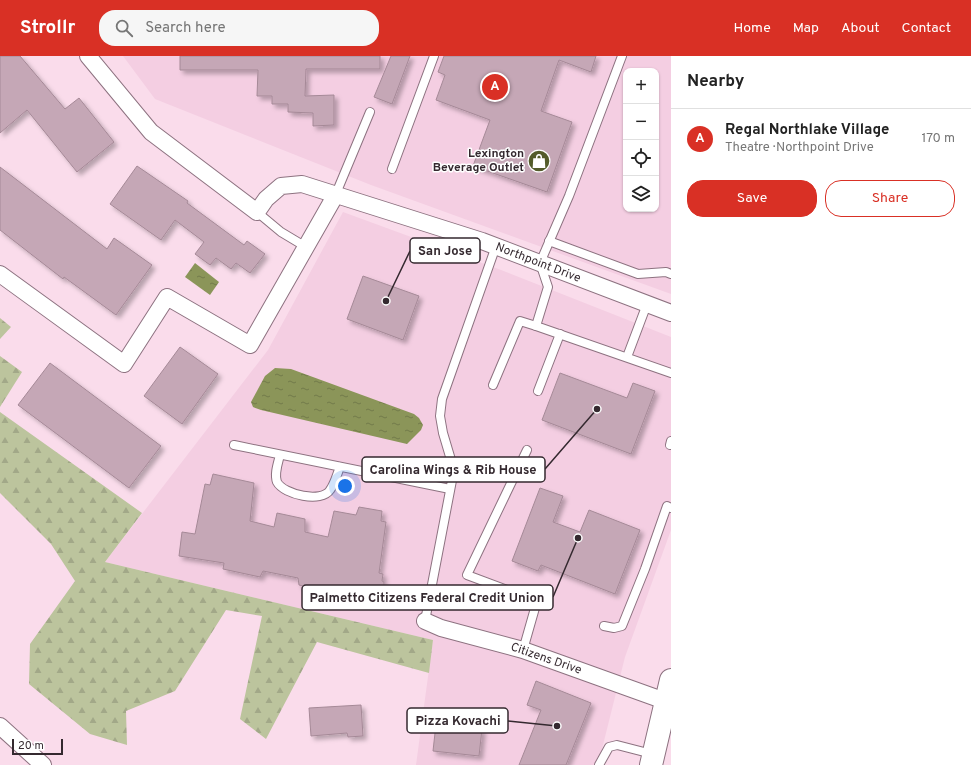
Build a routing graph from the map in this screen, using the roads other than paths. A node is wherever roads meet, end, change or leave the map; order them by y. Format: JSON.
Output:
{"nodes":[{"id":1,"x":88,"y":56,"type":"edge"},
{"id":2,"x":434,"y":56,"type":"edge"},
{"id":3,"x":622,"y":56,"type":"edge"},
{"id":4,"x":370,"y":112,"type":"dead end"},
{"id":5,"x":392,"y":169,"type":"dead end"},
{"id":6,"x":335,"y":196,"type":"junction"},
{"id":7,"x":258,"y":212,"type":"junction"},
{"id":8,"x":549,"y":241,"type":"junction"},
{"id":9,"x":496,"y":246,"type":"junction"},
{"id":10,"x":306,"y":247,"type":"junction"},
{"id":11,"x":540,"y":263,"type":"junction"},
{"id":12,"x":0,"y":274,"type":"edge"},
{"id":13,"x":671,"y":274,"type":"edge"},
{"id":14,"x":647,"y":304,"type":"junction"},
{"id":15,"x":671,"y":313,"type":"edge"},
{"id":16,"x":536,"y":326,"type":"junction"},
{"id":17,"x":560,"y":334,"type":"junction"},
{"id":18,"x":627,"y":357,"type":"junction"},
{"id":19,"x":671,"y":372,"type":"edge"},
{"id":20,"x":493,"y":385,"type":"dead end"},
{"id":21,"x":538,"y":391,"type":"dead end"},
{"id":22,"x":234,"y":446,"type":"dead end"},
{"id":23,"x":528,"y":450,"type":"dead end"},
{"id":24,"x":280,"y":455,"type":"junction"},
{"id":25,"x":340,"y":466,"type":"junction"},
{"id":26,"x":450,"y":489,"type":"junction"},
{"id":27,"x":669,"y":507,"type":"edge"},
{"id":28,"x":425,"y":621,"type":"joint"},
{"id":29,"x":604,"y":626,"type":"dead end"},
{"id":30,"x":523,"y":650,"type":"junction"},
{"id":31,"x":671,"y":680,"type":"edge"},
{"id":32,"x":665,"y":701,"type":"junction"},
{"id":33,"x":0,"y":726,"type":"edge"},
{"id":34,"x":652,"y":760,"type":"edge"},
{"id":35,"x":43,"y":765,"type":"edge"},
{"id":36,"x":599,"y":765,"type":"edge"}],
"edges":[{"from":1,"to":7,"type":"street"},
{"from":2,"to":5,"type":"lane"},
{"from":3,"to":8,"type":"lane"},
{"from":4,"to":6,"type":"lane"},
{"from":6,"to":7,"type":"street","name":"Northpoint Drive"},
{"from":6,"to":9,"type":"street","name":"Northpoint Drive"},
{"from":6,"to":10,"type":"street"},
{"from":7,"to":10,"type":"lane"},
{"from":8,"to":11,"type":"lane"},
{"from":8,"to":13,"type":"lane"},
{"from":9,"to":11,"type":"street","name":"Northpoint Drive"},
{"from":9,"to":26,"type":"lane"},
{"from":10,"to":12,"type":"street"},
{"from":11,"to":14,"type":"street","name":"Northpoint Drive"},
{"from":11,"to":16,"type":"lane"},
{"from":14,"to":15,"type":"street","name":"Northpoint Drive"},
{"from":14,"to":18,"type":"lane"},
{"from":16,"to":17,"type":"lane"},
{"from":16,"to":20,"type":"lane"},
{"from":17,"to":18,"type":"lane"},
{"from":17,"to":21,"type":"lane"},
{"from":18,"to":19,"type":"lane"},
{"from":22,"to":24,"type":"lane"},
{"from":23,"to":30,"type":"lane"},
{"from":24,"to":25,"type":"lane"},
{"from":24,"to":25,"type":"lane"},
{"from":25,"to":26,"type":"lane"},
{"from":26,"to":28,"type":"lane"},
{"from":27,"to":29,"type":"lane"},
{"from":28,"to":30,"type":"street","name":"Citizens Drive"},
{"from":30,"to":32,"type":"street","name":"Citizens Drive"},
{"from":31,"to":32,"type":"main road"},
{"from":32,"to":34,"type":"main road"},
{"from":33,"to":35,"type":"street"},
{"from":34,"to":36,"type":"lane"}]}
